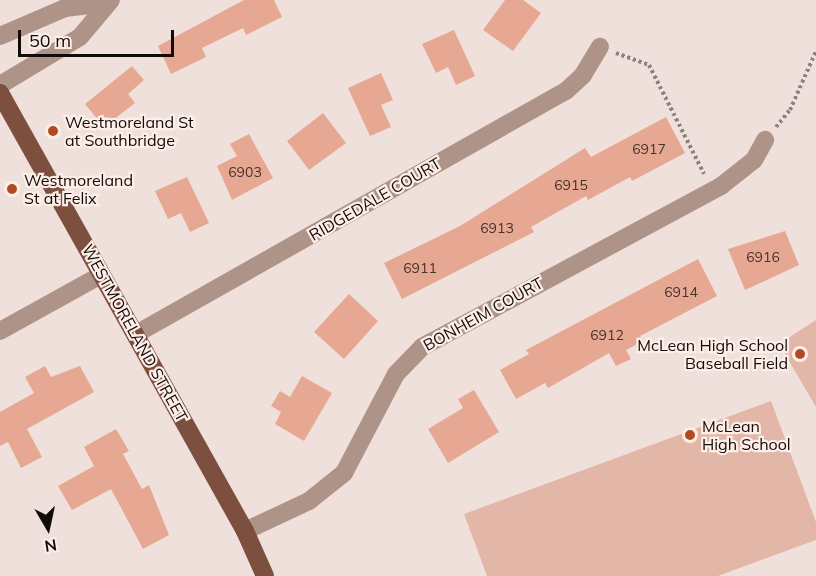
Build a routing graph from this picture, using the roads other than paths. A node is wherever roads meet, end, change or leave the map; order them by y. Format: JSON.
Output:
{"nodes":[{"id":1,"x":109,"y":1,"type":"edge"},
{"id":2,"x":0,"y":36,"type":"edge"},
{"id":3,"x":600,"y":47,"type":"road end"},
{"id":4,"x":0,"y":85,"type":"edge"},
{"id":5,"x":0,"y":93,"type":"edge"},
{"id":6,"x":765,"y":140,"type":"road end"},
{"id":7,"x":101,"y":275,"type":"junction"},
{"id":8,"x":0,"y":331,"type":"edge"},
{"id":9,"x":136,"y":334,"type":"junction"},
{"id":10,"x":245,"y":531,"type":"junction"},
{"id":11,"x":265,"y":576,"type":"edge"}],
"edges":[{"from":1,"to":2,"type":"street"},
{"from":1,"to":4,"type":"street"},
{"from":3,"to":9,"type":"street","name":"RIDGEDALE COURT"},
{"from":5,"to":7,"type":"main road","name":"WESTMORELAND STREET"},
{"from":6,"to":10,"type":"street","name":"BONHEIM COURT"},
{"from":7,"to":8,"type":"street"},
{"from":7,"to":9,"type":"main road","name":"WESTMORELAND STREET"},
{"from":9,"to":10,"type":"main road","name":"WESTMORELAND STREET"},
{"from":10,"to":11,"type":"main road","name":"WESTMORELAND STREET"}]}
